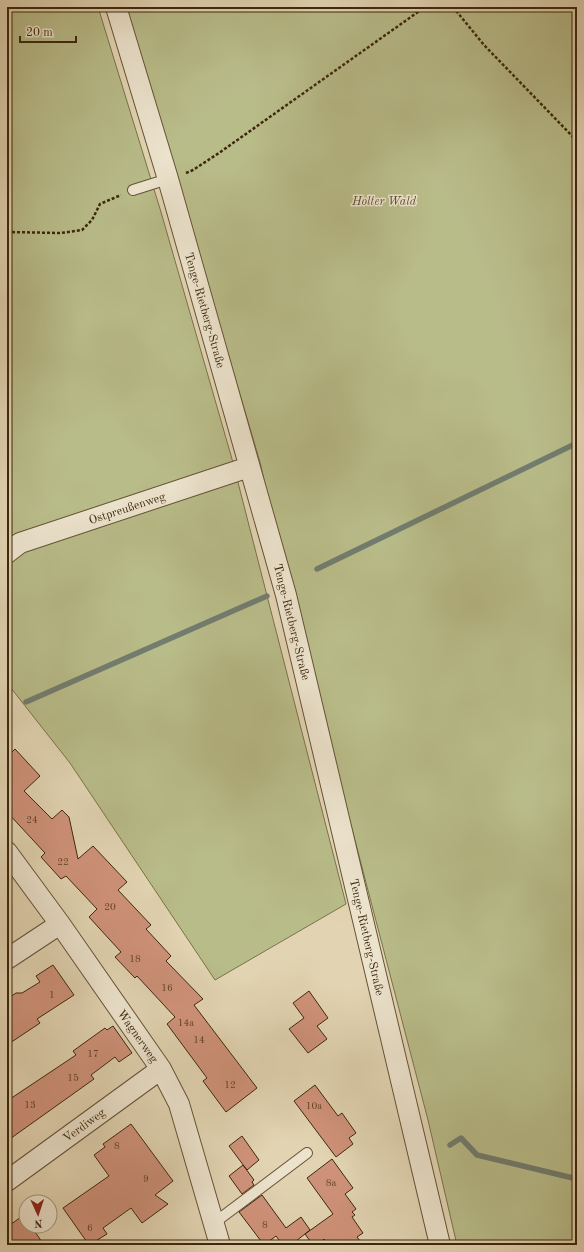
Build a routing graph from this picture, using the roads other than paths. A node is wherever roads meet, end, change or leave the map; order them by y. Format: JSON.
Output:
{"nodes":[{"id":1,"x":116,"y":7,"type":"edge"},
{"id":2,"x":168,"y":179,"type":"junction"},
{"id":3,"x":133,"y":190,"type":"road end"},
{"id":4,"x":249,"y":467,"type":"junction"},
{"id":5,"x":7,"y":553,"type":"edge"},
{"id":6,"x":7,"y":852,"type":"edge"},
{"id":7,"x":60,"y":924,"type":"junction"},
{"id":8,"x":7,"y":959,"type":"edge"},
{"id":9,"x":161,"y":1069,"type":"junction"},
{"id":10,"x":307,"y":1153,"type":"dead end"},
{"id":11,"x":7,"y":1182,"type":"edge"},
{"id":12,"x":214,"y":1223,"type":"junction"},
{"id":13,"x":220,"y":1245,"type":"edge"},
{"id":14,"x":440,"y":1245,"type":"edge"}],
"edges":[{"from":1,"to":2,"type":"street","name":"Tenge-Rietberg-Straße"},
{"from":2,"to":3,"type":"lane"},
{"from":2,"to":4,"type":"street","name":"Tenge-Rietberg-Straße"},
{"from":4,"to":5,"type":"street","name":"Ostpreußenweg"},
{"from":4,"to":14,"type":"street","name":"Tenge-Rietberg-Straße"},
{"from":6,"to":7,"type":"street","name":"Wagnerweg"},
{"from":7,"to":8,"type":"street"},
{"from":7,"to":9,"type":"street","name":"Wagnerweg"},
{"from":9,"to":11,"type":"street","name":"Verdiweg"},
{"from":9,"to":12,"type":"street","name":"Wagnerweg"},
{"from":10,"to":12,"type":"lane"},
{"from":12,"to":13,"type":"street","name":"Wagnerweg"}]}
